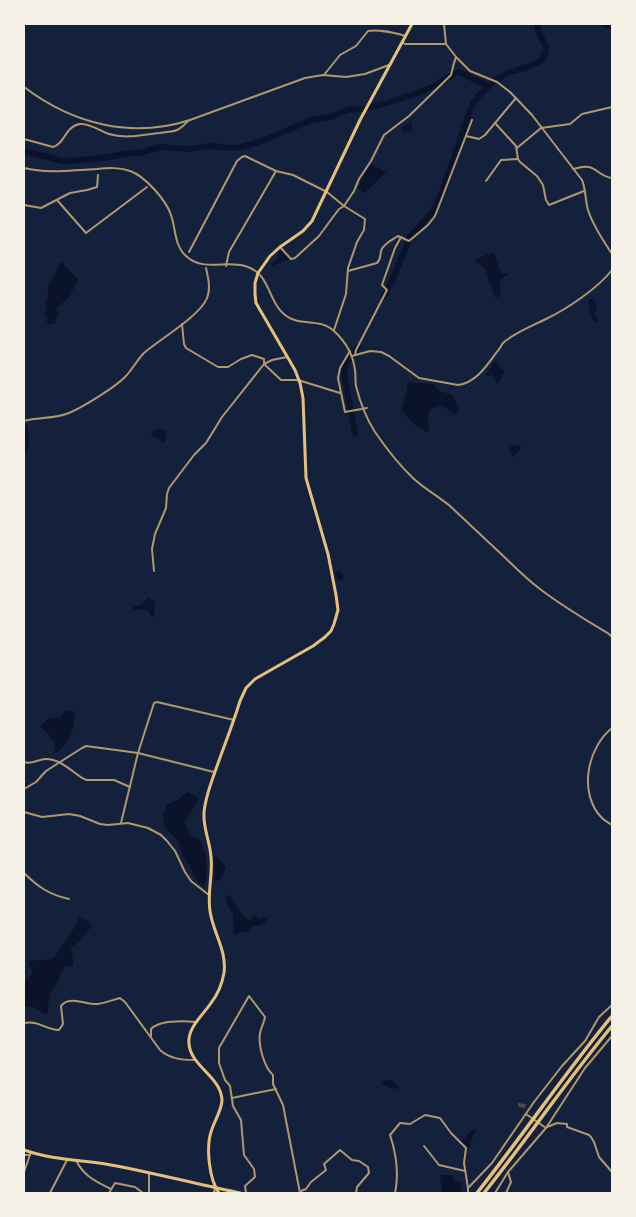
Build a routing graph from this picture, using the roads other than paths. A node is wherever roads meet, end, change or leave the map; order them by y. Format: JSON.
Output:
{"nodes":[{"id":1,"x":412,"y":24,"type":"edge"},
{"id":2,"x":444,"y":24,"type":"edge"},
{"id":3,"x":406,"y":36,"type":"junction"},
{"id":4,"x":402,"y":42,"type":"junction"},
{"id":5,"x":446,"y":44,"type":"junction"},
{"id":6,"x":456,"y":57,"type":"junction"},
{"id":7,"x":390,"y":64,"type":"junction"},
{"id":8,"x":324,"y":75,"type":"junction"},
{"id":9,"x":24,"y":87,"type":"edge"},
{"id":10,"x":516,"y":98,"type":"junction"},
{"id":11,"x":612,"y":107,"type":"edge"},
{"id":12,"x":190,"y":120,"type":"junction"},
{"id":13,"x":472,"y":120,"type":"dead end"},
{"id":14,"x":495,"y":123,"type":"junction"},
{"id":15,"x":541,"y":128,"type":"junction"},
{"id":16,"x":466,"y":136,"type":"junction"},
{"id":17,"x":24,"y":139,"type":"edge"},
{"id":18,"x":516,"y":148,"type":"junction"},
{"id":19,"x":518,"y":159,"type":"junction"},
{"id":20,"x":24,"y":168,"type":"edge"},
{"id":21,"x":573,"y":169,"type":"junction"},
{"id":22,"x":276,"y":171,"type":"junction"},
{"id":23,"x":98,"y":175,"type":"dead end"},
{"id":24,"x":612,"y":178,"type":"edge"},
{"id":25,"x":486,"y":181,"type":"dead end"},
{"id":26,"x":147,"y":187,"type":"dead end"},
{"id":27,"x":584,"y":191,"type":"junction"},
{"id":28,"x":327,"y":192,"type":"junction"},
{"id":29,"x":57,"y":200,"type":"junction"},
{"id":30,"x":24,"y":205,"type":"edge"},
{"id":31,"x":344,"y":206,"type":"junction"},
{"id":32,"x":402,"y":237,"type":"junction"},
{"id":33,"x":280,"y":247,"type":"junction"},
{"id":34,"x":189,"y":252,"type":"dead end"},
{"id":35,"x":612,"y":254,"type":"edge"},
{"id":36,"x":226,"y":265,"type":"junction"},
{"id":37,"x":206,"y":268,"type":"dead end"},
{"id":38,"x":612,"y":270,"type":"edge"},
{"id":39,"x":348,"y":271,"type":"junction"},
{"id":40,"x":258,"y":273,"type":"junction"},
{"id":41,"x":182,"y":324,"type":"junction"},
{"id":42,"x":334,"y":330,"type":"junction"},
{"id":43,"x":350,"y":351,"type":"junction"},
{"id":44,"x":353,"y":356,"type":"junction"},
{"id":45,"x":288,"y":357,"type":"junction"},
{"id":46,"x":264,"y":364,"type":"junction"},
{"id":47,"x":299,"y":380,"type":"junction"},
{"id":48,"x":340,"y":393,"type":"junction"},
{"id":49,"x":363,"y":408,"type":"junction"},
{"id":50,"x":367,"y":408,"type":"dead end"},
{"id":51,"x":24,"y":421,"type":"edge"},
{"id":52,"x":154,"y":571,"type":"dead end"},
{"id":53,"x":612,"y":637,"type":"edge"},
{"id":54,"x":234,"y":720,"type":"junction"},
{"id":55,"x":612,"y":728,"type":"edge"},
{"id":56,"x":138,"y":753,"type":"junction"},
{"id":57,"x":24,"y":762,"type":"edge"},
{"id":58,"x":60,"y":762,"type":"junction"},
{"id":59,"x":215,"y":772,"type":"junction"},
{"id":60,"x":130,"y":787,"type":"junction"},
{"id":61,"x":24,"y":789,"type":"edge"},
{"id":62,"x":24,"y":812,"type":"edge"},
{"id":63,"x":121,"y":823,"type":"junction"},
{"id":64,"x":612,"y":825,"type":"edge"},
{"id":65,"x":24,"y":874,"type":"edge"},
{"id":66,"x":209,"y":895,"type":"junction"},
{"id":67,"x":69,"y":899,"type":"dead end"},
{"id":68,"x":612,"y":1005,"type":"edge"},
{"id":69,"x":612,"y":1016,"type":"edge"},
{"id":70,"x":196,"y":1022,"type":"junction"},
{"id":71,"x":24,"y":1023,"type":"edge"},
{"id":72,"x":612,"y":1026,"type":"edge"},
{"id":73,"x":612,"y":1036,"type":"edge"},
{"id":74,"x":151,"y":1037,"type":"junction"},
{"id":75,"x":195,"y":1060,"type":"junction"},
{"id":76,"x":276,"y":1090,"type":"junction"},
{"id":77,"x":232,"y":1098,"type":"junction"},
{"id":78,"x":526,"y":1115,"type":"junction"},
{"id":79,"x":545,"y":1127,"type":"junction"},
{"id":80,"x":424,"y":1146,"type":"dead end"},
{"id":81,"x":24,"y":1150,"type":"edge"},
{"id":82,"x":30,"y":1154,"type":"junction"},
{"id":83,"x":24,"y":1155,"type":"edge"},
{"id":84,"x":67,"y":1160,"type":"junction"},
{"id":85,"x":76,"y":1160,"type":"junction"},
{"id":86,"x":465,"y":1171,"type":"junction"},
{"id":87,"x":24,"y":1172,"type":"edge"},
{"id":88,"x":508,"y":1172,"type":"junction"},
{"id":89,"x":612,"y":1172,"type":"edge"},
{"id":90,"x":149,"y":1173,"type":"junction"},
{"id":91,"x":215,"y":1188,"type":"junction"},
{"id":92,"x":468,"y":1188,"type":"junction"},
{"id":93,"x":111,"y":1189,"type":"junction"},
{"id":94,"x":300,"y":1192,"type":"edge"},
{"id":95,"x":50,"y":1193,"type":"edge"},
{"id":96,"x":109,"y":1193,"type":"edge"},
{"id":97,"x":143,"y":1193,"type":"edge"},
{"id":98,"x":149,"y":1193,"type":"edge"},
{"id":99,"x":214,"y":1193,"type":"edge"},
{"id":100,"x":219,"y":1193,"type":"edge"},
{"id":101,"x":240,"y":1193,"type":"edge"},
{"id":102,"x":246,"y":1193,"type":"edge"},
{"id":103,"x":356,"y":1193,"type":"edge"},
{"id":104,"x":395,"y":1193,"type":"edge"},
{"id":105,"x":468,"y":1193,"type":"edge"},
{"id":106,"x":477,"y":1193,"type":"edge"},
{"id":107,"x":484,"y":1193,"type":"edge"},
{"id":108,"x":495,"y":1193,"type":"edge"},
{"id":109,"x":506,"y":1193,"type":"edge"}],
"edges":[{"from":1,"to":3,"type":"main road"},
{"from":2,"to":5,"type":"street"},
{"from":3,"to":4,"type":"main road"},
{"from":3,"to":8,"type":"street"},
{"from":4,"to":5,"type":"street"},
{"from":4,"to":7,"type":"main road"},
{"from":5,"to":6,"type":"street"},
{"from":6,"to":10,"type":"street"},
{"from":6,"to":31,"type":"street"},
{"from":7,"to":8,"type":"street"},
{"from":7,"to":28,"type":"main road"},
{"from":8,"to":12,"type":"street"},
{"from":9,"to":12,"type":"street"},
{"from":10,"to":14,"type":"street"},
{"from":10,"to":15,"type":"street"},
{"from":11,"to":15,"type":"street"},
{"from":12,"to":17,"type":"street"},
{"from":13,"to":16,"type":"street"},
{"from":14,"to":16,"type":"street"},
{"from":14,"to":18,"type":"street"},
{"from":15,"to":18,"type":"street"},
{"from":15,"to":21,"type":"street"},
{"from":16,"to":32,"type":"street"},
{"from":18,"to":19,"type":"street"},
{"from":19,"to":25,"type":"street"},
{"from":19,"to":27,"type":"street"},
{"from":20,"to":36,"type":"street"},
{"from":21,"to":24,"type":"street"},
{"from":21,"to":27,"type":"street"},
{"from":22,"to":28,"type":"street"},
{"from":22,"to":34,"type":"street"},
{"from":22,"to":36,"type":"street"},
{"from":23,"to":29,"type":"street"},
{"from":26,"to":29,"type":"street"},
{"from":27,"to":35,"type":"street"},
{"from":28,"to":31,"type":"street"},
{"from":28,"to":33,"type":"main road"},
{"from":29,"to":30,"type":"street"},
{"from":31,"to":33,"type":"street"},
{"from":31,"to":39,"type":"street"},
{"from":32,"to":39,"type":"street"},
{"from":32,"to":44,"type":"street"},
{"from":33,"to":40,"type":"main road"},
{"from":36,"to":40,"type":"street"},
{"from":37,"to":41,"type":"street"},
{"from":38,"to":44,"type":"street"},
{"from":39,"to":42,"type":"street"},
{"from":40,"to":42,"type":"street"},
{"from":40,"to":45,"type":"main road"},
{"from":41,"to":46,"type":"street"},
{"from":41,"to":51,"type":"street"},
{"from":42,"to":43,"type":"street"},
{"from":43,"to":44,"type":"street"},
{"from":43,"to":48,"type":"street"},
{"from":44,"to":49,"type":"street"},
{"from":45,"to":46,"type":"street"},
{"from":45,"to":47,"type":"main road"},
{"from":46,"to":47,"type":"street"},
{"from":46,"to":52,"type":"street"},
{"from":47,"to":48,"type":"street"},
{"from":47,"to":54,"type":"main road"},
{"from":48,"to":49,"type":"street"},
{"from":49,"to":50,"type":"street"},
{"from":49,"to":53,"type":"street"},
{"from":54,"to":56,"type":"street"},
{"from":54,"to":59,"type":"main road"},
{"from":55,"to":64,"type":"street"},
{"from":56,"to":58,"type":"street"},
{"from":56,"to":59,"type":"street"},
{"from":56,"to":60,"type":"street"},
{"from":57,"to":58,"type":"street"},
{"from":58,"to":60,"type":"street"},
{"from":58,"to":61,"type":"street"},
{"from":59,"to":66,"type":"main road"},
{"from":60,"to":63,"type":"street"},
{"from":62,"to":63,"type":"street"},
{"from":63,"to":66,"type":"street"},
{"from":65,"to":67,"type":"street"},
{"from":66,"to":70,"type":"main road"},
{"from":68,"to":78,"type":"street"},
{"from":69,"to":106,"type":"highway"},
{"from":70,"to":74,"type":"street"},
{"from":70,"to":75,"type":"main road"},
{"from":71,"to":74,"type":"street"},
{"from":72,"to":107,"type":"highway"},
{"from":73,"to":79,"type":"street"},
{"from":74,"to":75,"type":"street"},
{"from":75,"to":91,"type":"main road"},
{"from":76,"to":77,"type":"street"},
{"from":76,"to":77,"type":"street"},
{"from":76,"to":94,"type":"street"},
{"from":77,"to":102,"type":"street"},
{"from":78,"to":79,"type":"street"},
{"from":78,"to":92,"type":"street"},
{"from":79,"to":88,"type":"street"},
{"from":79,"to":89,"type":"street"},
{"from":80,"to":86,"type":"street"},
{"from":81,"to":82,"type":"main road"},
{"from":82,"to":83,"type":"street"},
{"from":82,"to":84,"type":"main road"},
{"from":82,"to":87,"type":"street"},
{"from":84,"to":85,"type":"main road"},
{"from":84,"to":95,"type":"street"},
{"from":85,"to":90,"type":"main road"},
{"from":85,"to":93,"type":"street"},
{"from":86,"to":92,"type":"street"},
{"from":86,"to":104,"type":"street"},
{"from":88,"to":108,"type":"street"},
{"from":88,"to":109,"type":"street"},
{"from":90,"to":91,"type":"main road"},
{"from":90,"to":98,"type":"street"},
{"from":91,"to":99,"type":"street"},
{"from":91,"to":100,"type":"main road"},
{"from":91,"to":101,"type":"main road"},
{"from":92,"to":105,"type":"street"},
{"from":93,"to":96,"type":"street"},
{"from":93,"to":97,"type":"street"},
{"from":94,"to":103,"type":"street"}]}
